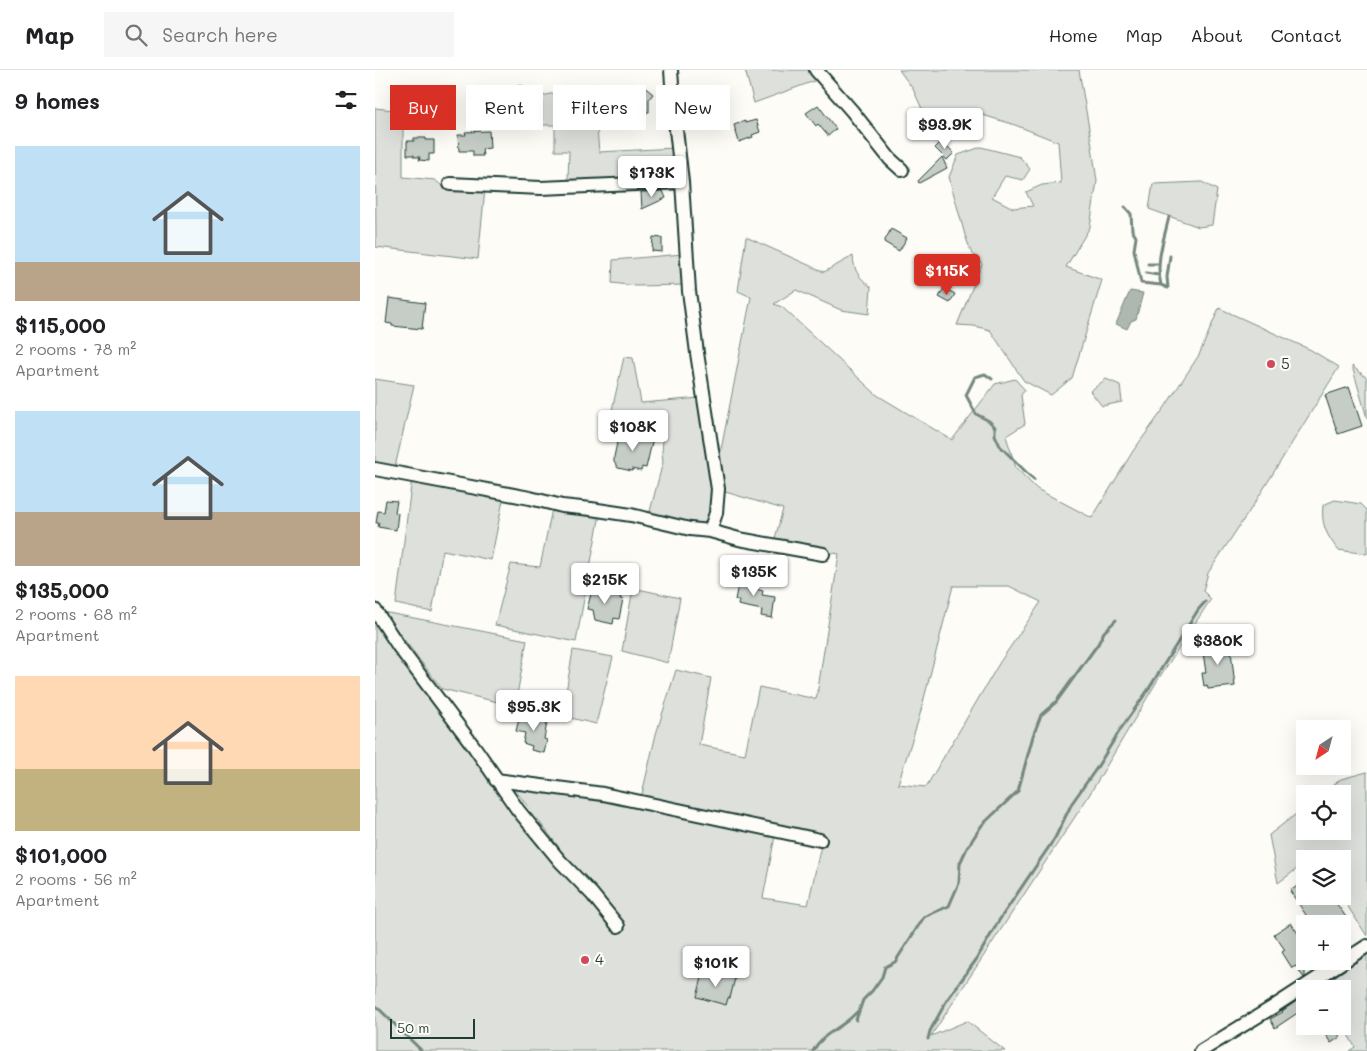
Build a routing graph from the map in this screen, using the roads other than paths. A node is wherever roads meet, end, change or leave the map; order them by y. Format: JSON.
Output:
{"nodes":[{"id":1,"x":671,"y":70,"type":"edge"},
{"id":2,"x":816,"y":70,"type":"edge"},
{"id":3,"x":902,"y":170,"type":"dead end"},
{"id":4,"x":683,"y":182,"type":"junction"},
{"id":5,"x":450,"y":184,"type":"dead end"},
{"id":6,"x":375,"y":469,"type":"edge"},
{"id":7,"x":710,"y":531,"type":"junction"},
{"id":8,"x":823,"y":554,"type":"dead end"},
{"id":9,"x":375,"y":610,"type":"edge"},
{"id":10,"x":497,"y":780,"type":"junction"},
{"id":11,"x":820,"y":840,"type":"dead end"},
{"id":12,"x":618,"y":926,"type":"dead end"},
{"id":13,"x":1367,"y":946,"type":"edge"},
{"id":14,"x":1201,"y":1051,"type":"edge"}],
"edges":[{"from":1,"to":4,"type":"street"},
{"from":2,"to":3,"type":"street"},
{"from":4,"to":5,"type":"street"},
{"from":4,"to":7,"type":"street"},
{"from":6,"to":7,"type":"street"},
{"from":7,"to":8,"type":"street"},
{"from":9,"to":10,"type":"street"},
{"from":10,"to":11,"type":"street"},
{"from":10,"to":12,"type":"street"},
{"from":13,"to":14,"type":"street"}]}
